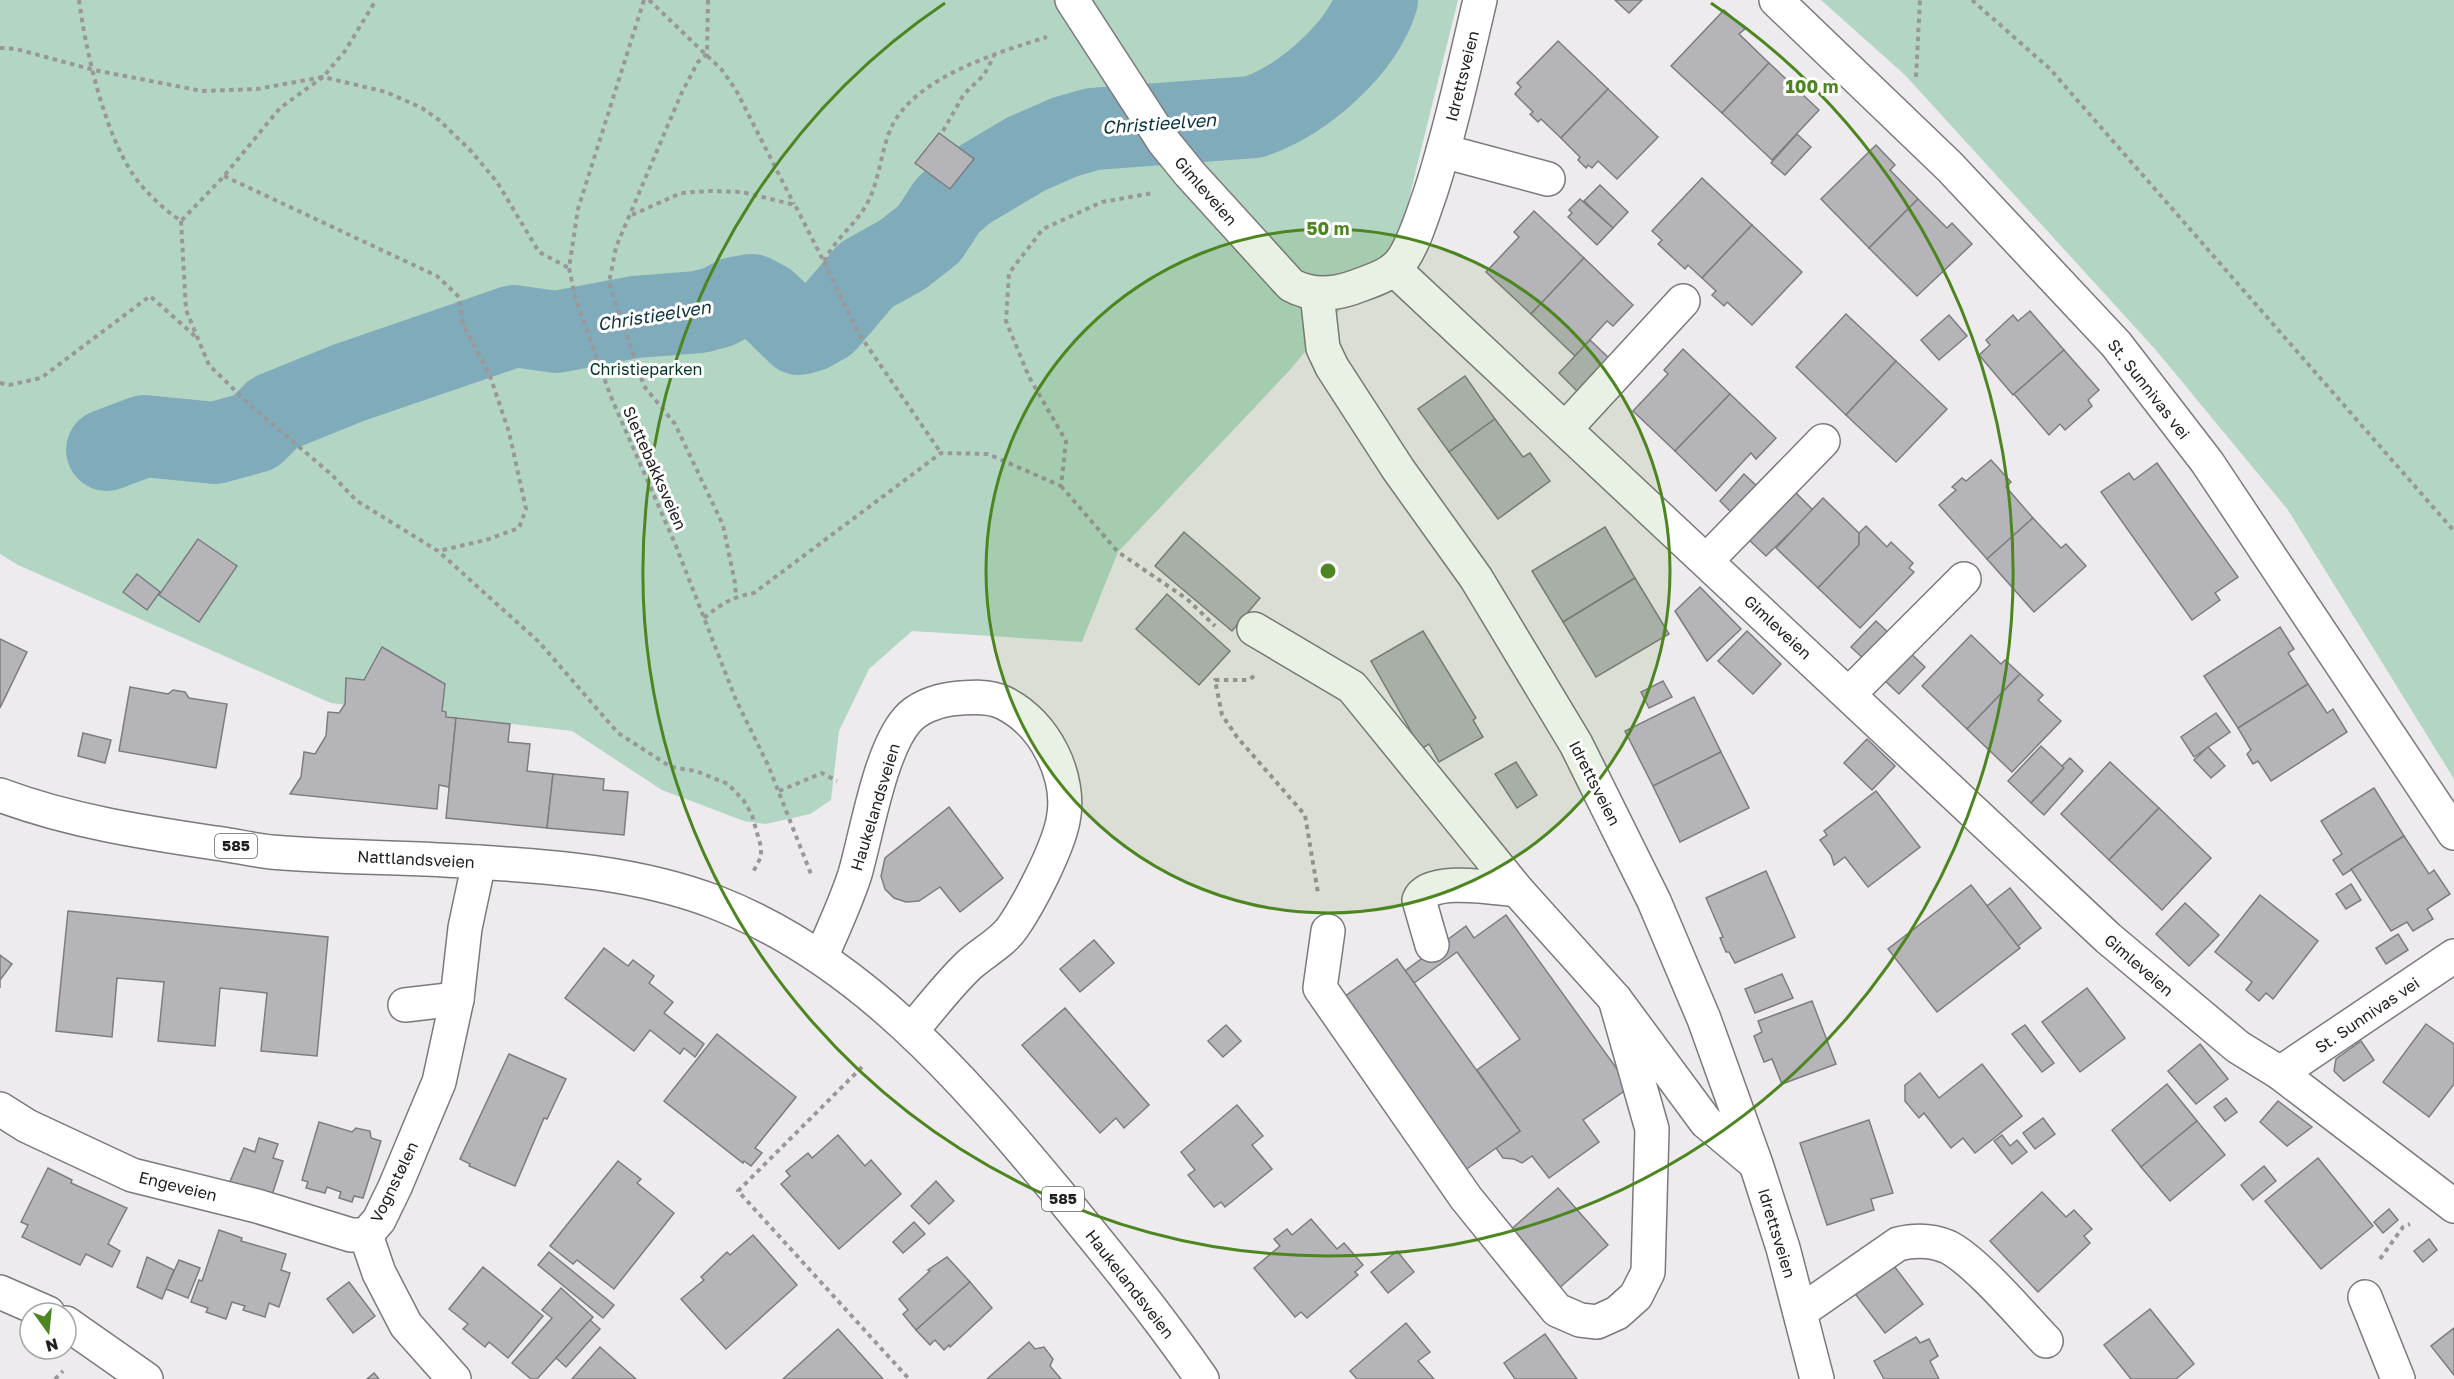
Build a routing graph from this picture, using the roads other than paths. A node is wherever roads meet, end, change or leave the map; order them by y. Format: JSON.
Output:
{"nodes":[{"id":1,"x":1072,"y":0,"type":"edge"},
{"id":2,"x":1480,"y":0,"type":"edge"},
{"id":3,"x":1776,"y":0,"type":"edge"},
{"id":4,"x":1443,"y":152,"type":"junction"},
{"id":5,"x":1548,"y":180,"type":"dead end"},
{"id":6,"x":1394,"y":269,"type":"junction"},
{"id":7,"x":1304,"y":290,"type":"junction"},
{"id":8,"x":1683,"y":300,"type":"dead end"},
{"id":9,"x":1566,"y":428,"type":"junction"},
{"id":10,"x":1823,"y":441,"type":"dead end"},
{"id":11,"x":1707,"y":560,"type":"junction"},
{"id":12,"x":1964,"y":579,"type":"dead end"},
{"id":13,"x":1254,"y":630,"type":"dead end"},
{"id":14,"x":1849,"y":694,"type":"junction"},
{"id":15,"x":0,"y":795,"type":"edge"},
{"id":16,"x":2454,"y":833,"type":"edge"},
{"id":17,"x":478,"y":862,"type":"junction"},
{"id":18,"x":1050,"y":885,"type":"dead end"},
{"id":19,"x":1518,"y":890,"type":"junction"},
{"id":20,"x":1012,"y":929,"type":"junction"},
{"id":21,"x":1328,"y":931,"type":"road end"},
{"id":22,"x":1432,"y":945,"type":"dead end"},
{"id":23,"x":2454,"y":956,"type":"edge"},
{"id":24,"x":820,"y":957,"type":"junction"},
{"id":25,"x":457,"y":999,"type":"junction"},
{"id":26,"x":1615,"y":999,"type":"junction"},
{"id":27,"x":405,"y":1005,"type":"dead end"},
{"id":28,"x":912,"y":1030,"type":"junction"},
{"id":29,"x":2280,"y":1073,"type":"junction"},
{"id":30,"x":0,"y":1109,"type":"edge"},
{"id":31,"x":1756,"y":1164,"type":"junction"},
{"id":32,"x":2454,"y":1206,"type":"edge"},
{"id":33,"x":366,"y":1234,"type":"junction"},
{"id":34,"x":0,"y":1292,"type":"edge"},
{"id":35,"x":2365,"y":1297,"type":"road end"},
{"id":36,"x":21,"y":1301,"type":"edge"},
{"id":37,"x":1800,"y":1312,"type":"junction"},
{"id":38,"x":78,"y":1331,"type":"edge"},
{"id":39,"x":2046,"y":1341,"type":"dead end"},
{"id":40,"x":146,"y":1379,"type":"edge"},
{"id":41,"x":453,"y":1379,"type":"edge"},
{"id":42,"x":1202,"y":1379,"type":"edge"},
{"id":43,"x":1817,"y":1379,"type":"edge"},
{"id":44,"x":2398,"y":1379,"type":"edge"}],
"edges":[{"from":1,"to":7,"type":"street","name":"Gimleveien"},
{"from":2,"to":4,"type":"street","name":"Idrettsveien"},
{"from":3,"to":16,"type":"street","name":"St. Sunnivas vei"},
{"from":4,"to":5,"type":"street"},
{"from":4,"to":6,"type":"street","name":"Idrettsveien"},
{"from":6,"to":7,"type":"street","name":"Idrettsveien"},
{"from":6,"to":9,"type":"street","name":"Gimleveien"},
{"from":7,"to":31,"type":"street","name":"Idrettsveien"},
{"from":8,"to":9,"type":"street"},
{"from":9,"to":11,"type":"street","name":"Gimleveien"},
{"from":10,"to":11,"type":"street"},
{"from":11,"to":14,"type":"street","name":"Gimleveien"},
{"from":12,"to":14,"type":"street"},
{"from":13,"to":19,"type":"street"},
{"from":14,"to":29,"type":"street","name":"Gimleveien"},
{"from":15,"to":17,"type":"street","name":"Nattlandsveien","number":"585"},
{"from":17,"to":24,"type":"street","name":"Nattlandsveien","number":"585"},
{"from":17,"to":25,"type":"street","name":"Vognstølen"},
{"from":18,"to":20,"type":"street"},
{"from":19,"to":22,"type":"street"},
{"from":19,"to":26,"type":"street"},
{"from":20,"to":24,"type":"street","name":"Haukelandsveien"},
{"from":20,"to":28,"type":"street","name":"Haukelandsveien"},
{"from":21,"to":26,"type":"street"},
{"from":23,"to":29,"type":"street","name":"St. Sunnivas vei"},
{"from":24,"to":28,"type":"street","name":"Haukelandsveien","number":"585"},
{"from":25,"to":27,"type":"street"},
{"from":25,"to":33,"type":"street","name":"Vognstølen"},
{"from":26,"to":31,"type":"street"},
{"from":28,"to":42,"type":"street","name":"Haukelandsveien","number":"585"},
{"from":29,"to":32,"type":"street","name":"Gimleveien"},
{"from":30,"to":33,"type":"street","name":"Engeveien"},
{"from":31,"to":37,"type":"street","name":"Idrettsveien"},
{"from":33,"to":41,"type":"street","name":"Vognstølen"},
{"from":34,"to":36,"type":"street"},
{"from":35,"to":44,"type":"street"},
{"from":37,"to":39,"type":"street"},
{"from":37,"to":43,"type":"street","name":"Idrettsveien"},
{"from":38,"to":40,"type":"street"}]}
